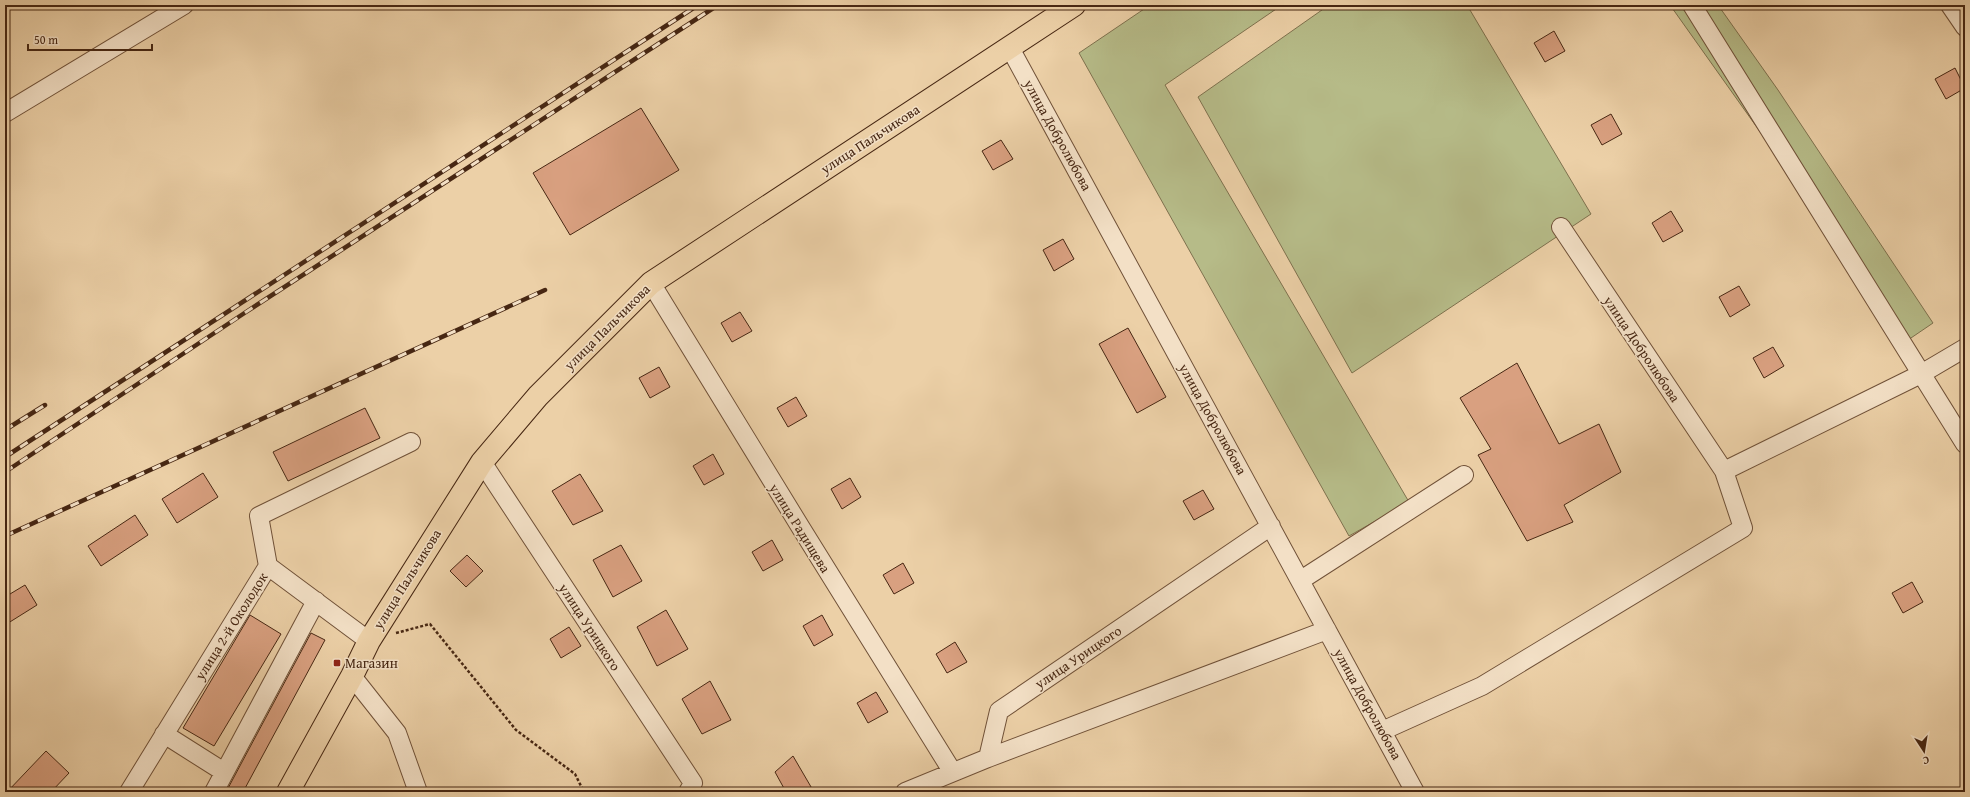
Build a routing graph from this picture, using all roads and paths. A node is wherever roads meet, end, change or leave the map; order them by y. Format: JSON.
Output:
{"nodes":[{"id":1,"x":184,"y":5,"type":"edge"},
{"id":2,"x":1074,"y":5,"type":"edge"},
{"id":3,"x":1692,"y":5,"type":"edge"},
{"id":4,"x":1950,"y":5,"type":"edge"},
{"id":5,"x":1965,"y":27,"type":"edge"},
{"id":6,"x":1010,"y":48,"type":"junction"},
{"id":7,"x":5,"y":114,"type":"edge"},
{"id":8,"x":1561,"y":227,"type":"dead end"},
{"id":9,"x":651,"y":283,"type":"junction"},
{"id":10,"x":1965,"y":348,"type":"edge"},
{"id":11,"x":1921,"y":374,"type":"junction"},
{"id":12,"x":411,"y":442,"type":"dead end"},
{"id":13,"x":1965,"y":444,"type":"edge"},
{"id":14,"x":482,"y":462,"type":"junction"},
{"id":15,"x":1724,"y":471,"type":"junction"},
{"id":16,"x":1464,"y":475,"type":"dead end"},
{"id":17,"x":1271,"y":526,"type":"junction"},
{"id":18,"x":268,"y":566,"type":"junction"},
{"id":19,"x":1300,"y":580,"type":"junction"},
{"id":20,"x":316,"y":601,"type":"junction"},
{"id":21,"x":1327,"y":630,"type":"junction"},
{"id":22,"x":369,"y":641,"type":"junction"},
{"id":23,"x":352,"y":676,"type":"junction"},
{"id":24,"x":1382,"y":731,"type":"junction"},
{"id":25,"x":164,"y":734,"type":"junction"},
{"id":26,"x":988,"y":758,"type":"junction"},
{"id":27,"x":952,"y":771,"type":"junction"},
{"id":28,"x":224,"y":772,"type":"junction"},
{"id":29,"x":129,"y":792,"type":"edge"},
{"id":30,"x":214,"y":792,"type":"edge"},
{"id":31,"x":288,"y":792,"type":"edge"},
{"id":32,"x":418,"y":792,"type":"edge"},
{"id":33,"x":584,"y":792,"type":"edge"},
{"id":34,"x":688,"y":792,"type":"edge"},
{"id":35,"x":904,"y":792,"type":"edge"},
{"id":36,"x":1415,"y":792,"type":"edge"}],
"edges":[{"from":1,"to":7,"type":"street"},
{"from":2,"to":6,"type":"main road","name":"улица Пальчикова"},
{"from":3,"to":11,"type":"street"},
{"from":4,"to":5,"type":"street"},
{"from":6,"to":9,"type":"main road","name":"улица Пальчикова"},
{"from":6,"to":17,"type":"street","name":"улица Добролюбова"},
{"from":8,"to":15,"type":"street","name":"улица Добролюбова"},
{"from":9,"to":14,"type":"main road","name":"улица Пальчикова"},
{"from":9,"to":27,"type":"street","name":"улица Радищева"},
{"from":10,"to":11,"type":"street"},
{"from":11,"to":13,"type":"street"},
{"from":11,"to":15,"type":"street"},
{"from":12,"to":18,"type":"street","name":"улица 2-й Околодок"},
{"from":14,"to":22,"type":"main road","name":"улица Пальчикова"},
{"from":14,"to":34,"type":"street","name":"улица Урицкого"},
{"from":15,"to":24,"type":"street","name":"улица Добролюбова"},
{"from":16,"to":19,"type":"street"},
{"from":17,"to":19,"type":"street","name":"улица Добролюбова"},
{"from":17,"to":26,"type":"street","name":"улица Урицкого"},
{"from":18,"to":20,"type":"street"},
{"from":18,"to":25,"type":"street","name":"улица 2-й Околодок"},
{"from":19,"to":21,"type":"street","name":"улица Добролюбова"},
{"from":20,"to":22,"type":"street"},
{"from":20,"to":28,"type":"street"},
{"from":21,"to":24,"type":"street","name":"улица Добролюбова"},
{"from":21,"to":26,"type":"street"},
{"from":22,"to":23,"type":"main road","name":"улица Пальчикова"},
{"from":22,"to":33,"type":"path"},
{"from":23,"to":31,"type":"main road","name":"улица Пальчикова"},
{"from":23,"to":32,"type":"street"},
{"from":24,"to":36,"type":"street","name":"улица Добролюбова"},
{"from":25,"to":28,"type":"street"},
{"from":25,"to":29,"type":"street","name":"улица 2-й Околодок"},
{"from":26,"to":27,"type":"street"},
{"from":27,"to":35,"type":"street"},
{"from":28,"to":30,"type":"street"}]}
